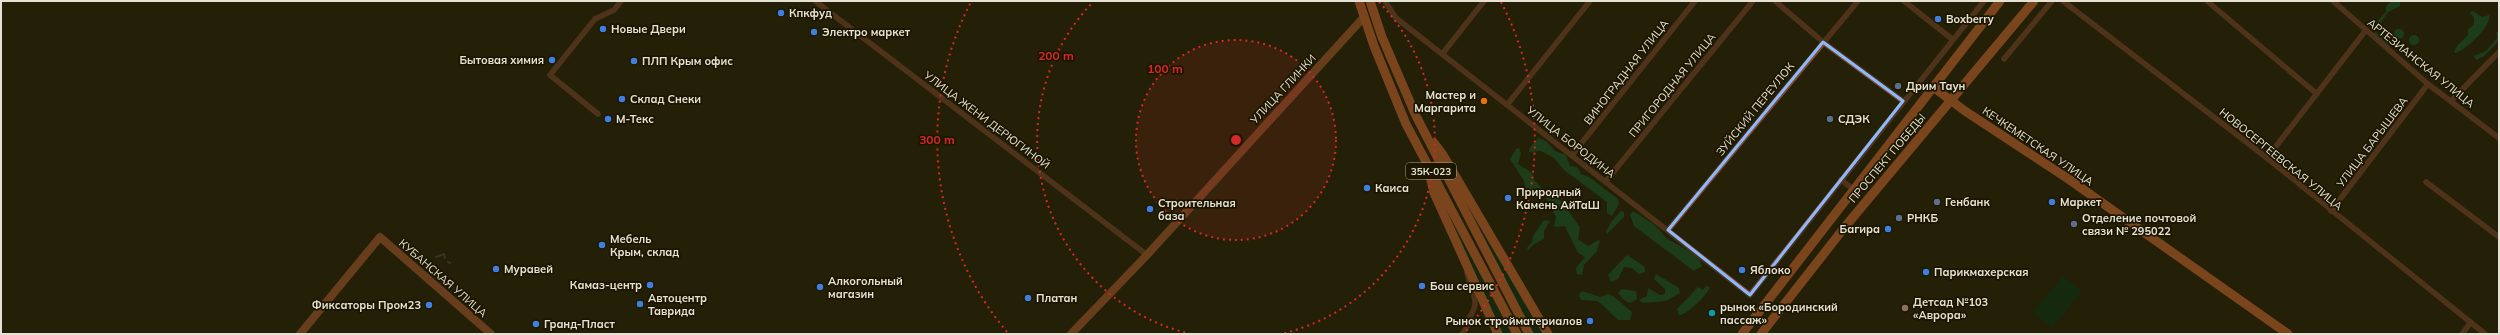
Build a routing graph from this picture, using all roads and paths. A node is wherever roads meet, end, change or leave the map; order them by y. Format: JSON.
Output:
{"nodes":[{"id":1,"x":621,"y":1,"type":"edge"},
{"id":2,"x":815,"y":1,"type":"edge"},
{"id":3,"x":1359,"y":1,"type":"edge"},
{"id":4,"x":1370,"y":1,"type":"edge"},
{"id":5,"x":1384,"y":1,"type":"edge"},
{"id":6,"x":1484,"y":1,"type":"edge"},
{"id":7,"x":1590,"y":1,"type":"edge"},
{"id":8,"x":1695,"y":1,"type":"edge"},
{"id":9,"x":1753,"y":1,"type":"edge"},
{"id":10,"x":1775,"y":1,"type":"edge"},
{"id":11,"x":1858,"y":1,"type":"edge"},
{"id":12,"x":1904,"y":1,"type":"edge"},
{"id":13,"x":1984,"y":1,"type":"edge"},
{"id":14,"x":2000,"y":1,"type":"edge"},
{"id":15,"x":2034,"y":1,"type":"edge"},
{"id":16,"x":2052,"y":1,"type":"edge"},
{"id":17,"x":2063,"y":1,"type":"edge"},
{"id":18,"x":2207,"y":1,"type":"edge"},
{"id":19,"x":2333,"y":1,"type":"edge"},
{"id":20,"x":1364,"y":16,"type":"junction"},
{"id":21,"x":2366,"y":30,"type":"junction"},
{"id":22,"x":1952,"y":39,"type":"junction"},
{"id":23,"x":1823,"y":42,"type":"junction"},
{"id":24,"x":2499,"y":52,"type":"edge"},
{"id":25,"x":1443,"y":53,"type":"junction"},
{"id":26,"x":2004,"y":59,"type":"dead end"},
{"id":27,"x":2428,"y":84,"type":"junction"},
{"id":28,"x":1933,"y":87,"type":"junction"},
{"id":29,"x":2317,"y":94,"type":"junction"},
{"id":30,"x":1951,"y":100,"type":"junction"},
{"id":31,"x":1904,"y":101,"type":"junction"},
{"id":32,"x":2451,"y":101,"type":"junction"},
{"id":33,"x":1507,"y":105,"type":"junction"},
{"id":34,"x":598,"y":114,"type":"dead end"},
{"id":35,"x":1423,"y":130,"type":"junction"},
{"id":36,"x":2499,"y":138,"type":"edge"},
{"id":37,"x":1572,"y":155,"type":"junction"},
{"id":38,"x":2267,"y":158,"type":"junction"},
{"id":39,"x":1428,"y":167,"type":"junction"},
{"id":40,"x":1841,"y":180,"type":"junction"},
{"id":41,"x":1606,"y":181,"type":"junction"},
{"id":42,"x":2426,"y":182,"type":"dead end"},
{"id":43,"x":1853,"y":189,"type":"junction"},
{"id":44,"x":2331,"y":212,"type":"junction"},
{"id":45,"x":1668,"y":230,"type":"junction"},
{"id":46,"x":2499,"y":237,"type":"edge"},
{"id":47,"x":1147,"y":255,"type":"junction"},
{"id":48,"x":1462,"y":257,"type":"junction"},
{"id":49,"x":2471,"y":322,"type":"junction"},
{"id":50,"x":300,"y":334,"type":"edge"},
{"id":51,"x":491,"y":334,"type":"edge"},
{"id":52,"x":1071,"y":334,"type":"edge"},
{"id":53,"x":1462,"y":334,"type":"edge"},
{"id":54,"x":1498,"y":334,"type":"edge"},
{"id":55,"x":1518,"y":334,"type":"edge"},
{"id":56,"x":1529,"y":334,"type":"edge"},
{"id":57,"x":1548,"y":334,"type":"edge"},
{"id":58,"x":1742,"y":334,"type":"edge"},
{"id":59,"x":1761,"y":334,"type":"edge"},
{"id":60,"x":2288,"y":334,"type":"edge"},
{"id":61,"x":2462,"y":334,"type":"edge"},
{"id":62,"x":2485,"y":334,"type":"edge"}],
"edges":[{"from":1,"to":34,"type":"street"},
{"from":2,"to":47,"type":"street","name":"УЛИЦА ЖЕНИ ДЕРЮГИНОЙ"},
{"from":3,"to":20,"type":"main road","number":"35К-023"},
{"from":4,"to":35,"type":"main road","number":"35К-023"},
{"from":5,"to":25,"type":"street","name":"УЛИЦА БОРОДИНА"},
{"from":6,"to":25,"type":"street"},
{"from":7,"to":33,"type":"street"},
{"from":8,"to":37,"type":"street","name":"ВИНОГРАДНАЯ УЛИЦА"},
{"from":9,"to":41,"type":"street","name":"ПРИГОРОДНАЯ УЛИЦА"},
{"from":10,"to":23,"type":"street"},
{"from":11,"to":23,"type":"street","name":"ЗУЙСКИЙ ПЕРЕУЛОК"},
{"from":12,"to":22,"type":"street"},
{"from":13,"to":22,"type":"street"},
{"from":14,"to":28,"type":"main road","name":"ПРОСПЕКТ ПОБЕДЫ"},
{"from":15,"to":30,"type":"main road","name":"ПРОСПЕКТ ПОБЕДЫ"},
{"from":16,"to":26,"type":"street"},
{"from":17,"to":38,"type":"street","name":"НОВОСЕРГЕЕВСКАЯ УЛИЦА"},
{"from":18,"to":29,"type":"street"},
{"from":19,"to":21,"type":"street","name":"АРТЕЗИАНСКАЯ УЛИЦА"},
{"from":20,"to":39,"type":"main road","number":"35К-023"},
{"from":20,"to":47,"type":"main road","name":"УЛИЦА ГЛИНКИ"},
{"from":21,"to":27,"type":"street","name":"АРТЕЗИАНСКАЯ УЛИЦА"},
{"from":21,"to":29,"type":"street"},
{"from":22,"to":31,"type":"street"},
{"from":23,"to":31,"type":"street"},
{"from":23,"to":45,"type":"street","name":"ЗУЙСКИЙ ПЕРЕУЛОК"},
{"from":24,"to":32,"type":"street"},
{"from":25,"to":33,"type":"street","name":"УЛИЦА БОРОДИНА"},
{"from":27,"to":32,"type":"street","name":"АРТЕЗИАНСКАЯ УЛИЦА"},
{"from":27,"to":44,"type":"street","name":"УЛИЦА БАРЫШЕВА"},
{"from":28,"to":30,"type":"main road","name":"КЕЧКЕМЕТСКАЯ УЛИЦА"},
{"from":28,"to":43,"type":"main road","name":"ПРОСПЕКТ ПОБЕДЫ"},
{"from":29,"to":38,"type":"street"},
{"from":30,"to":59,"type":"main road","name":"ПРОСПЕКТ ПОБЕДЫ"},
{"from":30,"to":60,"type":"main road","name":"КЕЧКЕМЕТСКАЯ УЛИЦА"},
{"from":31,"to":40,"type":"street"},
{"from":32,"to":36,"type":"street","name":"АРТЕЗИАНСКАЯ УЛИЦА"},
{"from":33,"to":37,"type":"street","name":"УЛИЦА БОРОДИНА"},
{"from":35,"to":56,"type":"main road","number":"35К-023"},
{"from":35,"to":57,"type":"main road"},
{"from":37,"to":41,"type":"street","name":"УЛИЦА БОРОДИНА"},
{"from":38,"to":44,"type":"street","name":"НОВОСЕРГЕЕВСКАЯ УЛИЦА"},
{"from":39,"to":48,"type":"main road"},
{"from":39,"to":55,"type":"main road","number":"35К-023"},
{"from":40,"to":43,"type":"street"},
{"from":40,"to":45,"type":"street","name":"УЛИЦА БОРОДИНА"},
{"from":41,"to":45,"type":"street","name":"УЛИЦА БОРОДИНА"},
{"from":42,"to":46,"type":"street"},
{"from":43,"to":58,"type":"main road","name":"ПРОСПЕКТ ПОБЕДЫ"},
{"from":44,"to":49,"type":"street","name":"НОВОСЕРГЕЕВСКАЯ УЛИЦА"},
{"from":47,"to":52,"type":"main road","name":"УЛИЦА ГЛИНКИ"},
{"from":48,"to":53,"type":"street"},
{"from":48,"to":54,"type":"main road"},
{"from":49,"to":61,"type":"street"},
{"from":49,"to":62,"type":"street","name":"НОВОСЕРГЕЕВСКАЯ УЛИЦА"},
{"from":50,"to":51,"type":"main road","name":"КУБАНСКАЯ УЛИЦА"}]}
